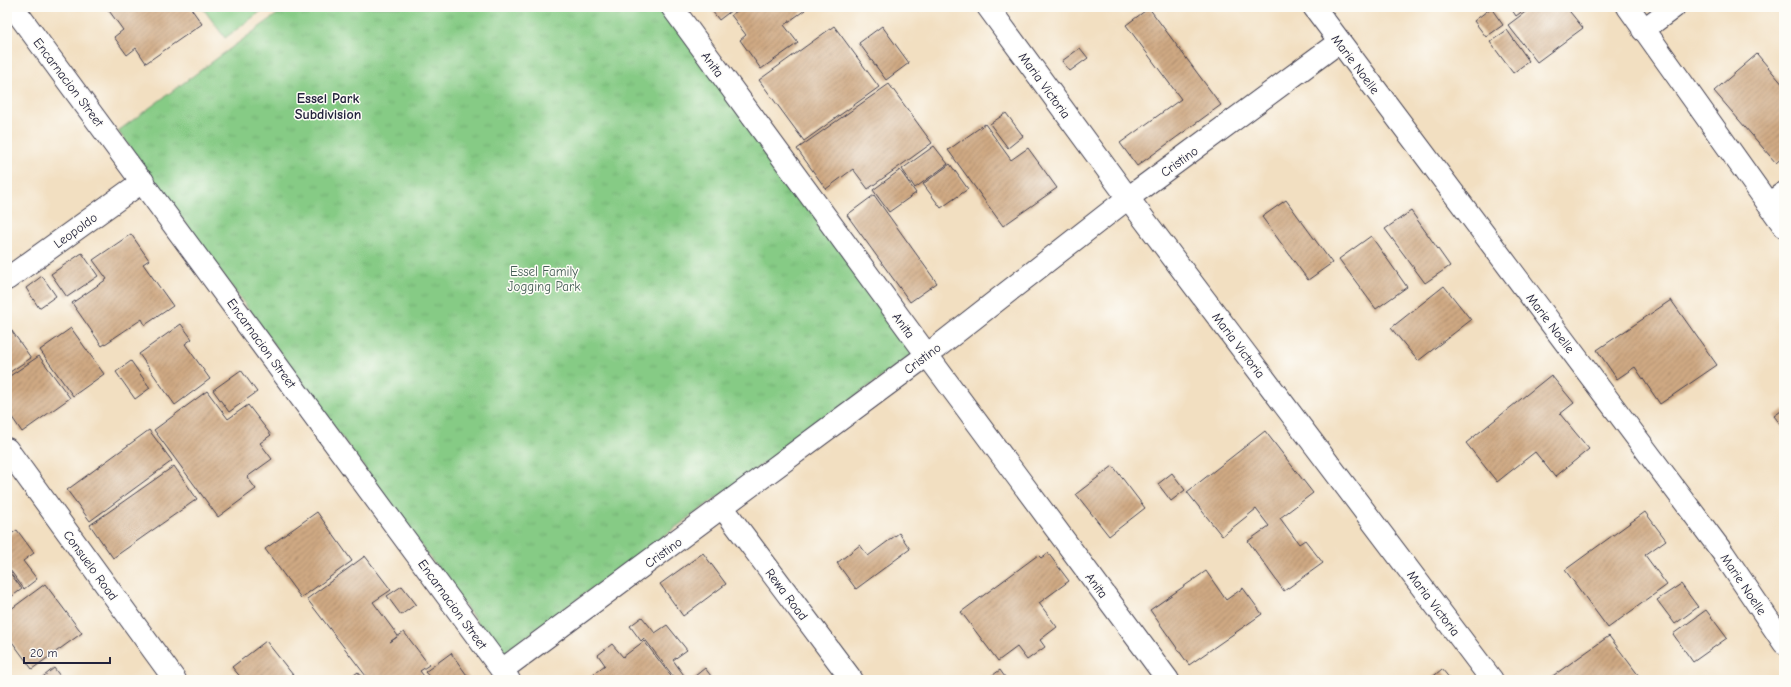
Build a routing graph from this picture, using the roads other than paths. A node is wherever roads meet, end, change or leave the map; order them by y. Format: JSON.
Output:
{"nodes":[{"id":1,"x":13,"y":7,"type":"edge"},
{"id":2,"x":672,"y":7,"type":"edge"},
{"id":3,"x":988,"y":7,"type":"edge"},
{"id":4,"x":1314,"y":7,"type":"edge"},
{"id":5,"x":1628,"y":7,"type":"edge"},
{"id":6,"x":1674,"y":7,"type":"edge"},
{"id":7,"x":1643,"y":30,"type":"junction"},
{"id":8,"x":1339,"y":42,"type":"junction"},
{"id":9,"x":143,"y":181,"type":"junction"},
{"id":10,"x":1128,"y":198,"type":"junction"},
{"id":11,"x":1776,"y":199,"type":"edge"},
{"id":12,"x":1784,"y":226,"type":"edge"},
{"id":13,"x":7,"y":279,"type":"edge"},
{"id":14,"x":926,"y":355,"type":"junction"},
{"id":15,"x":7,"y":450,"type":"edge"},
{"id":16,"x":723,"y":508,"type":"junction"},
{"id":17,"x":1784,"y":642,"type":"edge"},
{"id":18,"x":505,"y":675,"type":"edge"},
{"id":19,"x":175,"y":680,"type":"edge"},
{"id":20,"x":852,"y":680,"type":"edge"},
{"id":21,"x":1168,"y":680,"type":"edge"},
{"id":22,"x":1492,"y":680,"type":"edge"}],
"edges":[{"from":1,"to":9,"type":"street","name":"Encarnacion Street"},
{"from":2,"to":14,"type":"street","name":"Anita"},
{"from":3,"to":10,"type":"street","name":"Maria Victoria"},
{"from":4,"to":8,"type":"street","name":"Marie Noelle"},
{"from":5,"to":7,"type":"street"},
{"from":6,"to":7,"type":"street"},
{"from":7,"to":11,"type":"street"},
{"from":8,"to":10,"type":"street","name":"Cristino"},
{"from":8,"to":17,"type":"street","name":"Marie Noelle"},
{"from":9,"to":13,"type":"street","name":"Leopoldo"},
{"from":9,"to":18,"type":"street","name":"Encarnacion Street"},
{"from":10,"to":14,"type":"street","name":"Cristino"},
{"from":10,"to":22,"type":"street","name":"Maria Victoria"},
{"from":11,"to":12,"type":"street"},
{"from":14,"to":16,"type":"street","name":"Cristino"},
{"from":14,"to":21,"type":"street","name":"Anita"},
{"from":15,"to":19,"type":"street","name":"Consuelo Road"},
{"from":16,"to":18,"type":"street","name":"Cristino"},
{"from":16,"to":20,"type":"street","name":"Rewa Road"}]}
